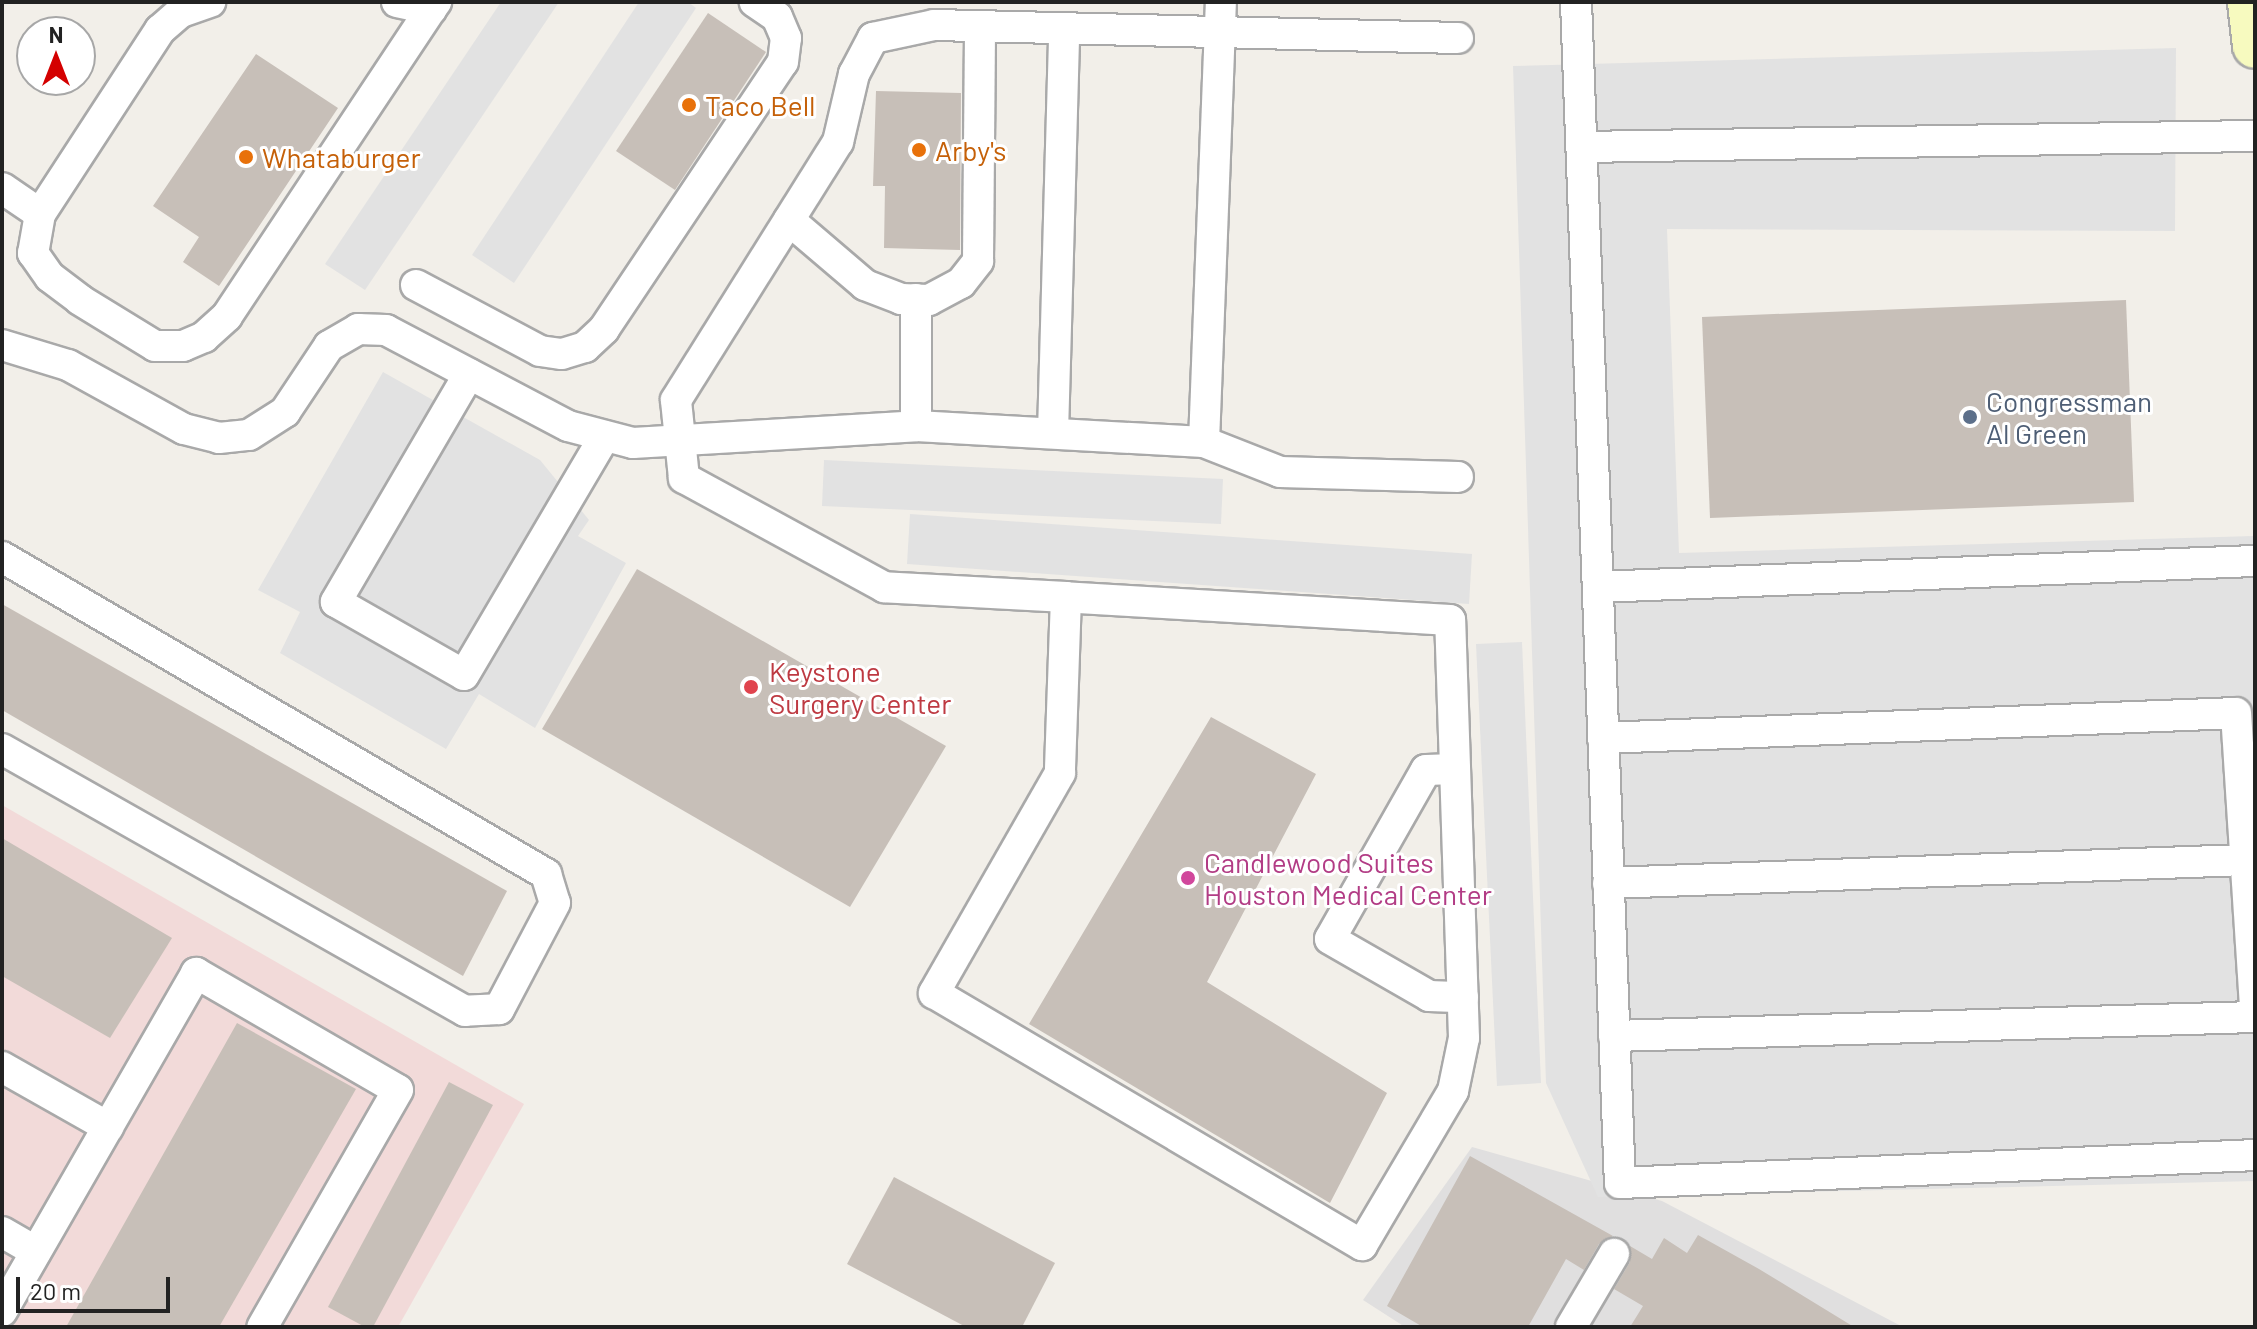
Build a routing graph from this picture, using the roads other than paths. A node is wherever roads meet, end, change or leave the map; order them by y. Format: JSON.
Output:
{"nodes":[{"id":1,"x":210,"y":2,"type":"edge"},
{"id":2,"x":397,"y":2,"type":"edge"},
{"id":3,"x":755,"y":2,"type":"edge"},
{"id":4,"x":1576,"y":2,"type":"edge"},
{"id":5,"x":2250,"y":2,"type":"edge"},
{"id":6,"x":433,"y":6,"type":"edge"},
{"id":7,"x":1220,"y":17,"type":"edge"},
{"id":8,"x":980,"y":26,"type":"junction"},
{"id":9,"x":1064,"y":28,"type":"junction"},
{"id":10,"x":1458,"y":38,"type":"dead end"},
{"id":11,"x":2255,"y":46,"type":"edge"},
{"id":12,"x":2255,"y":136,"type":"edge"},
{"id":13,"x":1582,"y":147,"type":"junction"},
{"id":14,"x":2,"y":188,"type":"edge"},
{"id":15,"x":40,"y":214,"type":"junction"},
{"id":16,"x":789,"y":220,"type":"junction"},
{"id":17,"x":416,"y":285,"type":"dead end"},
{"id":18,"x":916,"y":299,"type":"junction"},
{"id":19,"x":2,"y":345,"type":"edge"},
{"id":20,"x":469,"y":374,"type":"junction"},
{"id":21,"x":916,"y":426,"type":"junction"},
{"id":22,"x":1053,"y":433,"type":"junction"},
{"id":23,"x":605,"y":436,"type":"junction"},
{"id":24,"x":676,"y":441,"type":"junction"},
{"id":25,"x":1204,"y":442,"type":"junction"},
{"id":26,"x":1458,"y":477,"type":"dead end"},
{"id":27,"x":2,"y":557,"type":"edge"},
{"id":28,"x":2255,"y":561,"type":"edge"},
{"id":29,"x":1598,"y":587,"type":"junction"},
{"id":30,"x":1066,"y":597,"type":"junction"},
{"id":31,"x":1603,"y":738,"type":"junction"},
{"id":32,"x":2,"y":749,"type":"edge"},
{"id":33,"x":1455,"y":769,"type":"junction"},
{"id":34,"x":2244,"y":860,"type":"junction"},
{"id":35,"x":1608,"y":883,"type":"junction"},
{"id":36,"x":1463,"y":997,"type":"junction"},
{"id":37,"x":2255,"y":1006,"type":"edge"},
{"id":38,"x":2255,"y":1017,"type":"edge"},
{"id":39,"x":1614,"y":1036,"type":"junction"},
{"id":40,"x":2,"y":1067,"type":"edge"},
{"id":41,"x":108,"y":1127,"type":"junction"},
{"id":42,"x":2255,"y":1155,"type":"edge"},
{"id":43,"x":2,"y":1232,"type":"edge"},
{"id":44,"x":36,"y":1252,"type":"junction"},
{"id":45,"x":1614,"y":1254,"type":"dead end"},
{"id":46,"x":2,"y":1311,"type":"edge"},
{"id":47,"x":262,"y":1327,"type":"edge"},
{"id":48,"x":1571,"y":1327,"type":"edge"}],
"edges":[{"from":1,"to":15,"type":"lane"},
{"from":2,"to":6,"type":"lane"},
{"from":3,"to":17,"type":"lane"},
{"from":4,"to":13,"type":"lane"},
{"from":5,"to":11,"type":"main road"},
{"from":6,"to":15,"type":"lane"},
{"from":7,"to":9,"type":"lane"},
{"from":7,"to":10,"type":"lane"},
{"from":7,"to":25,"type":"lane"},
{"from":8,"to":9,"type":"lane"},
{"from":8,"to":16,"type":"lane"},
{"from":8,"to":18,"type":"lane"},
{"from":9,"to":22,"type":"lane"},
{"from":12,"to":13,"type":"lane"},
{"from":13,"to":29,"type":"lane"},
{"from":14,"to":15,"type":"lane"},
{"from":16,"to":18,"type":"lane"},
{"from":16,"to":24,"type":"lane"},
{"from":18,"to":21,"type":"lane"},
{"from":19,"to":20,"type":"lane"},
{"from":20,"to":23,"type":"lane"},
{"from":20,"to":23,"type":"lane"},
{"from":21,"to":22,"type":"lane"},
{"from":21,"to":24,"type":"lane"},
{"from":22,"to":25,"type":"lane"},
{"from":23,"to":24,"type":"lane"},
{"from":24,"to":30,"type":"lane"},
{"from":25,"to":26,"type":"lane"},
{"from":27,"to":32,"type":"lane"},
{"from":28,"to":29,"type":"lane"},
{"from":29,"to":31,"type":"lane"},
{"from":30,"to":33,"type":"lane"},
{"from":30,"to":36,"type":"lane"},
{"from":31,"to":34,"type":"lane"},
{"from":31,"to":35,"type":"lane"},
{"from":33,"to":36,"type":"lane"},
{"from":33,"to":36,"type":"lane"},
{"from":34,"to":35,"type":"lane"},
{"from":34,"to":37,"type":"lane"},
{"from":35,"to":39,"type":"lane"},
{"from":38,"to":39,"type":"lane"},
{"from":39,"to":42,"type":"lane"},
{"from":40,"to":41,"type":"lane"},
{"from":41,"to":44,"type":"lane"},
{"from":41,"to":47,"type":"lane"},
{"from":43,"to":44,"type":"lane"},
{"from":44,"to":46,"type":"lane"},
{"from":45,"to":48,"type":"lane"}]}
